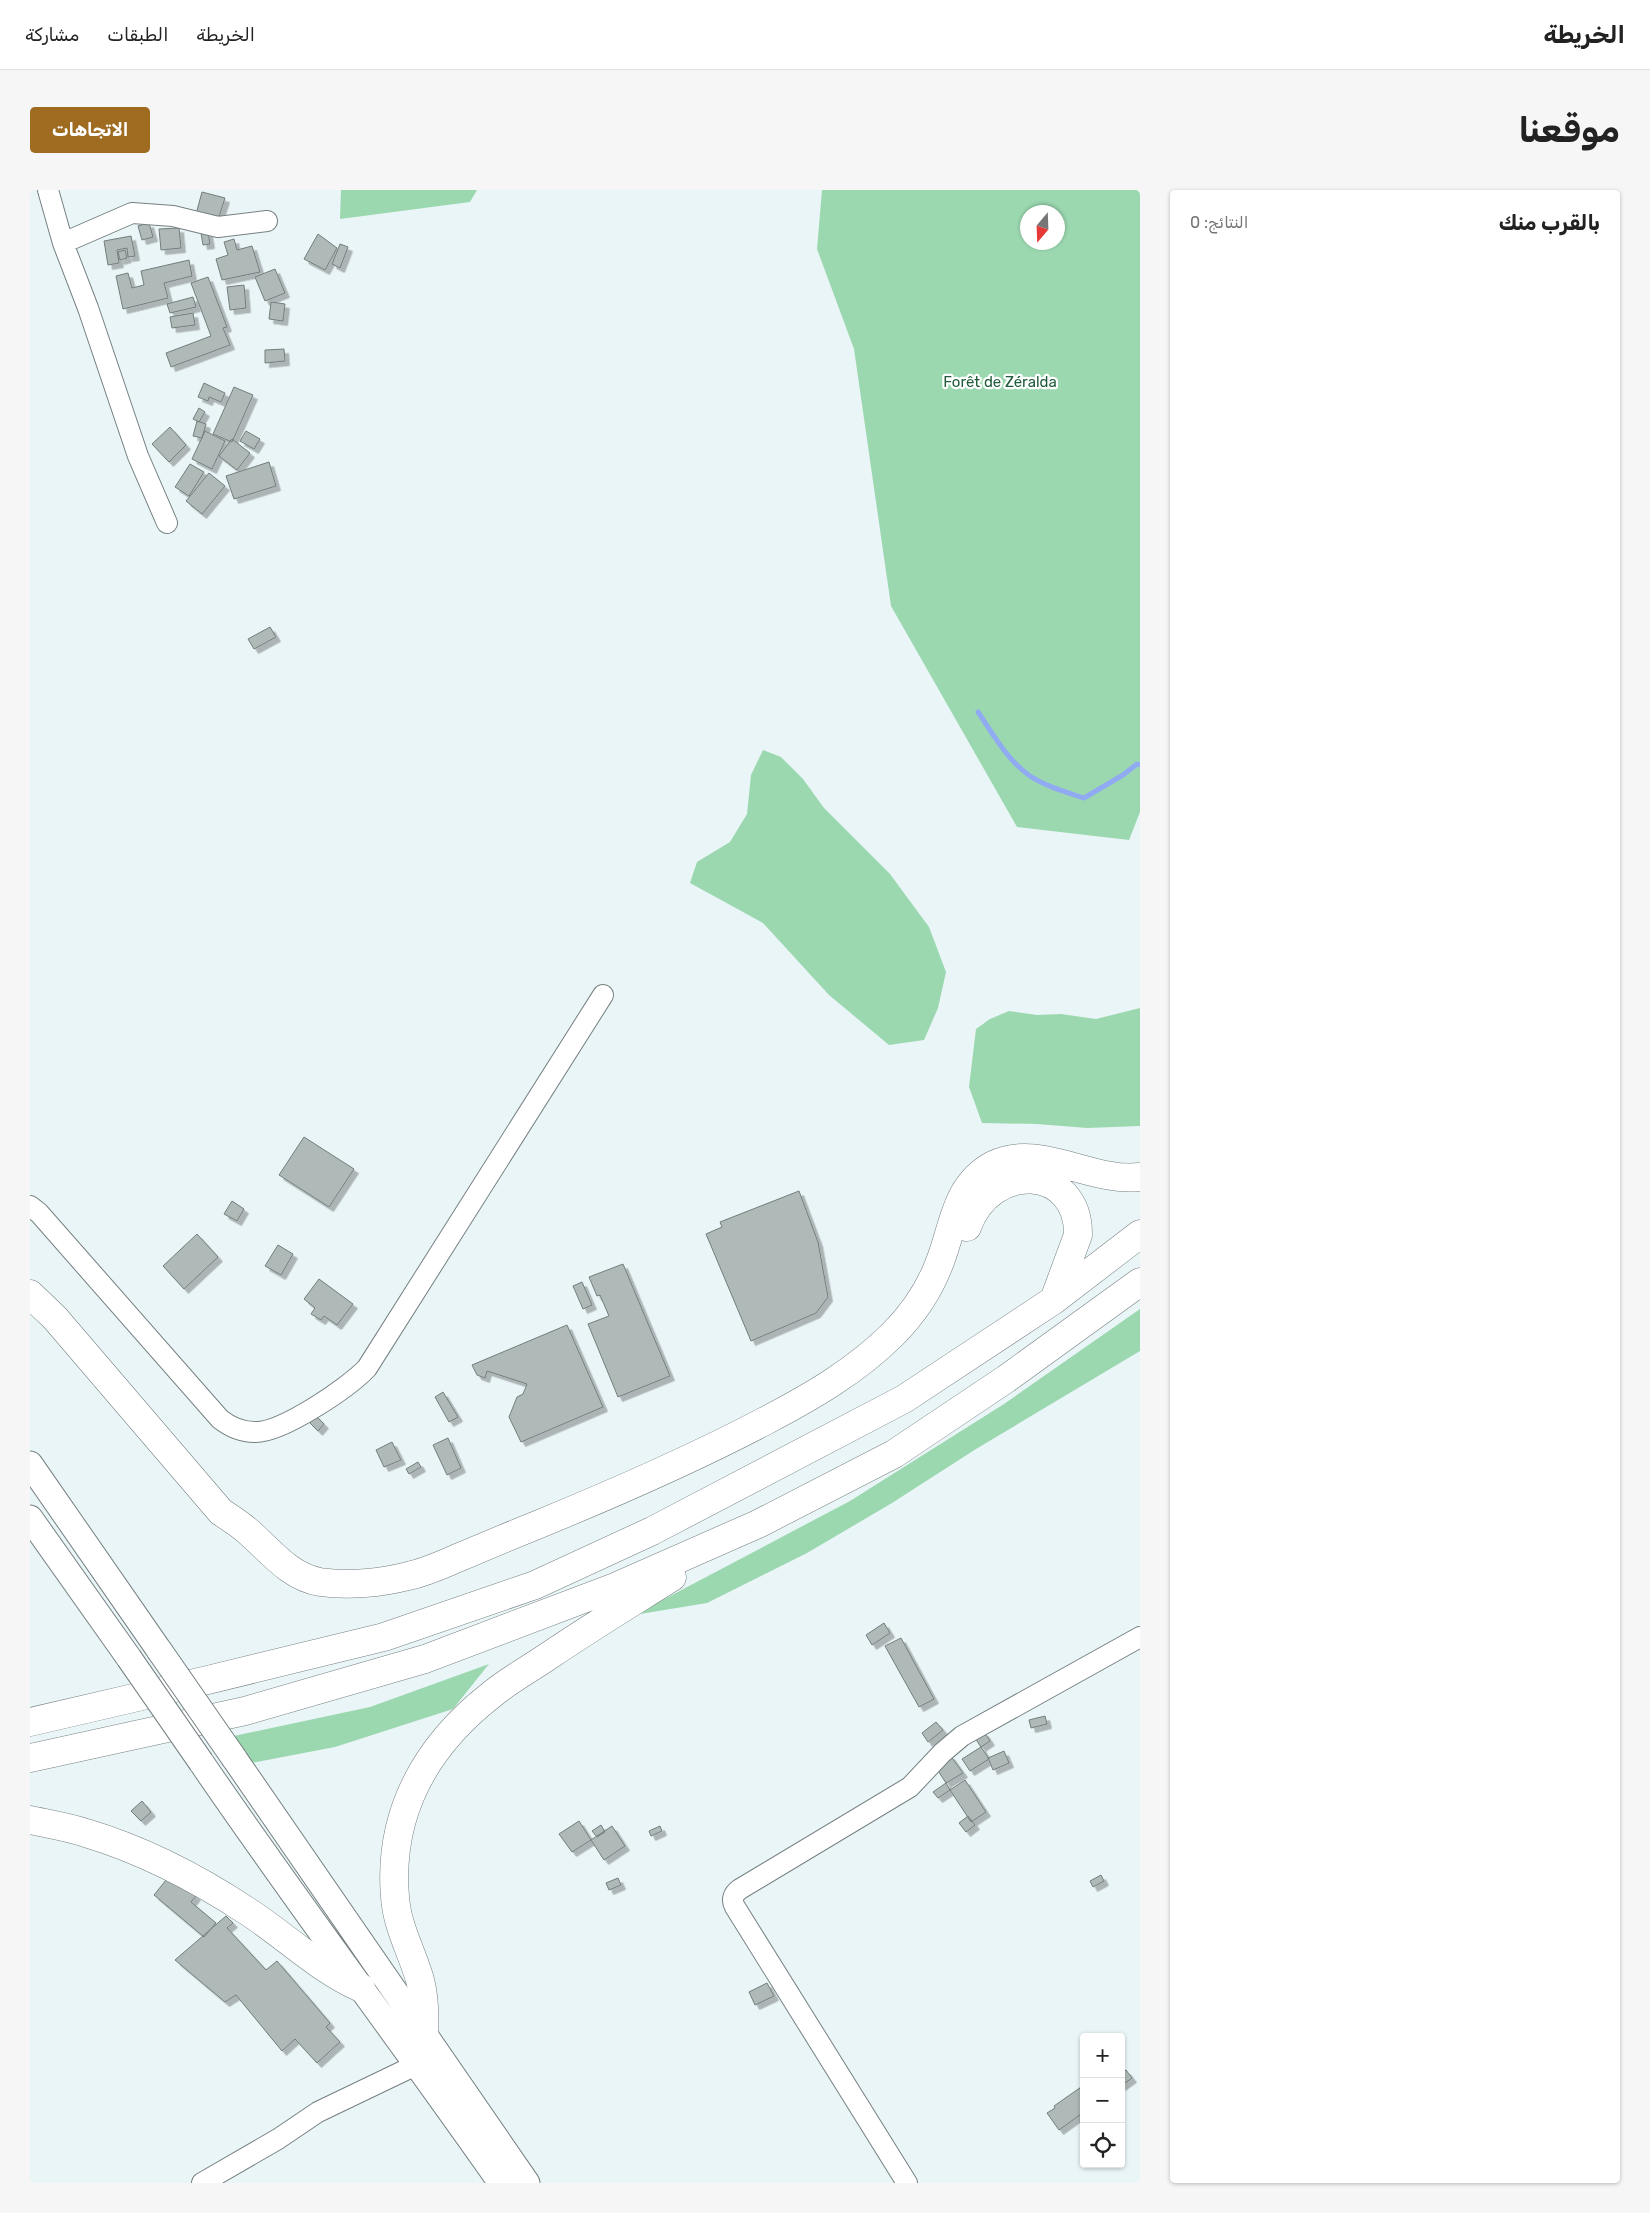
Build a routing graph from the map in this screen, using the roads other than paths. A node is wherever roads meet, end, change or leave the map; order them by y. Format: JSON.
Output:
{"nodes":[{"id":1,"x":48,"y":190,"type":"edge"},
{"id":2,"x":267,"y":221,"type":"dead end"},
{"id":3,"x":63,"y":243,"type":"junction"},
{"id":4,"x":167,"y":523,"type":"dead end"},
{"id":5,"x":603,"y":996,"type":"dead end"},
{"id":6,"x":1140,"y":1177,"type":"edge"},
{"id":7,"x":30,"y":1206,"type":"edge"},
{"id":8,"x":1140,"y":1234,"type":"edge"},
{"id":9,"x":1140,"y":1282,"type":"edge"},
{"id":10,"x":30,"y":1294,"type":"edge"},
{"id":11,"x":1054,"y":1300,"type":"junction"},
{"id":12,"x":42,"y":1315,"type":"edge"},
{"id":13,"x":30,"y":1464,"type":"edge"},
{"id":14,"x":221,"y":1512,"type":"junction"},
{"id":15,"x":30,"y":1518,"type":"edge"},
{"id":16,"x":758,"y":1524,"type":"junction"},
{"id":17,"x":1140,"y":1637,"type":"edge"},
{"id":18,"x":142,"y":1696,"type":"junction"},
{"id":19,"x":30,"y":1704,"type":"edge"},
{"id":20,"x":30,"y":1722,"type":"edge"},
{"id":21,"x":30,"y":1758,"type":"edge"},
{"id":22,"x":30,"y":1820,"type":"edge"},
{"id":23,"x":361,"y":1988,"type":"junction"},
{"id":24,"x":424,"y":2036,"type":"junction"},
{"id":25,"x":418,"y":2064,"type":"junction"},
{"id":26,"x":202,"y":2183,"type":"edge"},
{"id":27,"x":501,"y":2183,"type":"edge"},
{"id":28,"x":527,"y":2183,"type":"edge"},
{"id":29,"x":907,"y":2183,"type":"edge"}],
"edges":[{"from":1,"to":3,"type":"street"},
{"from":2,"to":3,"type":"street"},
{"from":3,"to":4,"type":"street"},
{"from":5,"to":7,"type":"street"},
{"from":6,"to":14,"type":"highway"},
{"from":8,"to":11,"type":"highway"},
{"from":9,"to":16,"type":"highway"},
{"from":10,"to":12,"type":"highway"},
{"from":11,"to":14,"type":"highway"},
{"from":11,"to":18,"type":"highway"},
{"from":12,"to":14,"type":"highway"},
{"from":13,"to":24,"type":"main road","bridge":true},
{"from":15,"to":23,"type":"main road","bridge":true},
{"from":16,"to":21,"type":"highway"},
{"from":16,"to":24,"type":"highway"},
{"from":17,"to":29,"type":"street"},
{"from":18,"to":19,"type":"highway"},
{"from":18,"to":20,"type":"highway"},
{"from":22,"to":23,"type":"highway"},
{"from":23,"to":25,"type":"main road"},
{"from":24,"to":28,"type":"main road"},
{"from":25,"to":26,"type":"street"},
{"from":25,"to":27,"type":"main road"}]}
